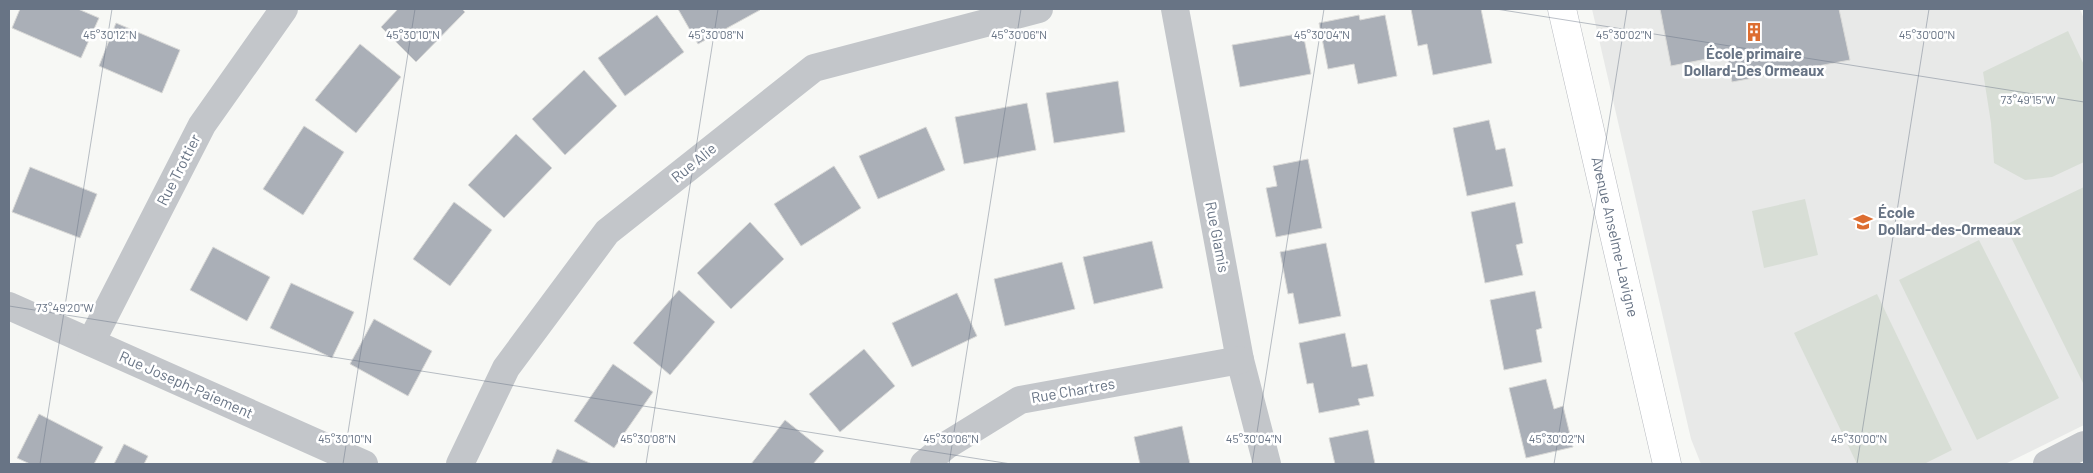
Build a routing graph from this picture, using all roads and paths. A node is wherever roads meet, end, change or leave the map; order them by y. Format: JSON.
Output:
{"nodes":[{"id":1,"x":1039,"y":9,"type":"edge"},
{"id":2,"x":1175,"y":9,"type":"edge"},
{"id":3,"x":1562,"y":9,"type":"edge"},
{"id":4,"x":277,"y":10,"type":"edge"},
{"id":5,"x":9,"y":306,"type":"edge"},
{"id":6,"x":91,"y":342,"type":"junction"},
{"id":7,"x":1240,"y":360,"type":"junction"},
{"id":8,"x":2084,"y":446,"type":"edge"},
{"id":9,"x":364,"y":464,"type":"edge"},
{"id":10,"x":460,"y":464,"type":"edge"},
{"id":11,"x":924,"y":464,"type":"edge"},
{"id":12,"x":1268,"y":464,"type":"edge"},
{"id":13,"x":1667,"y":464,"type":"edge"},
{"id":14,"x":2047,"y":464,"type":"edge"}],
"edges":[{"from":1,"to":10,"type":"street","name":"Rue Alie"},
{"from":2,"to":7,"type":"street","name":"Rue Glamis"},
{"from":3,"to":13,"type":"street","name":"Avenue Anselme-Lavigne"},
{"from":4,"to":6,"type":"street","name":"Rue Trottier"},
{"from":5,"to":6,"type":"street","name":"Rue Joseph-Paiement"},
{"from":6,"to":9,"type":"street","name":"Rue Joseph-Paiement"},
{"from":7,"to":11,"type":"street","name":"Rue Chartres"},
{"from":7,"to":12,"type":"street","name":"Rue Glamis"},
{"from":8,"to":14,"type":"street"}]}
